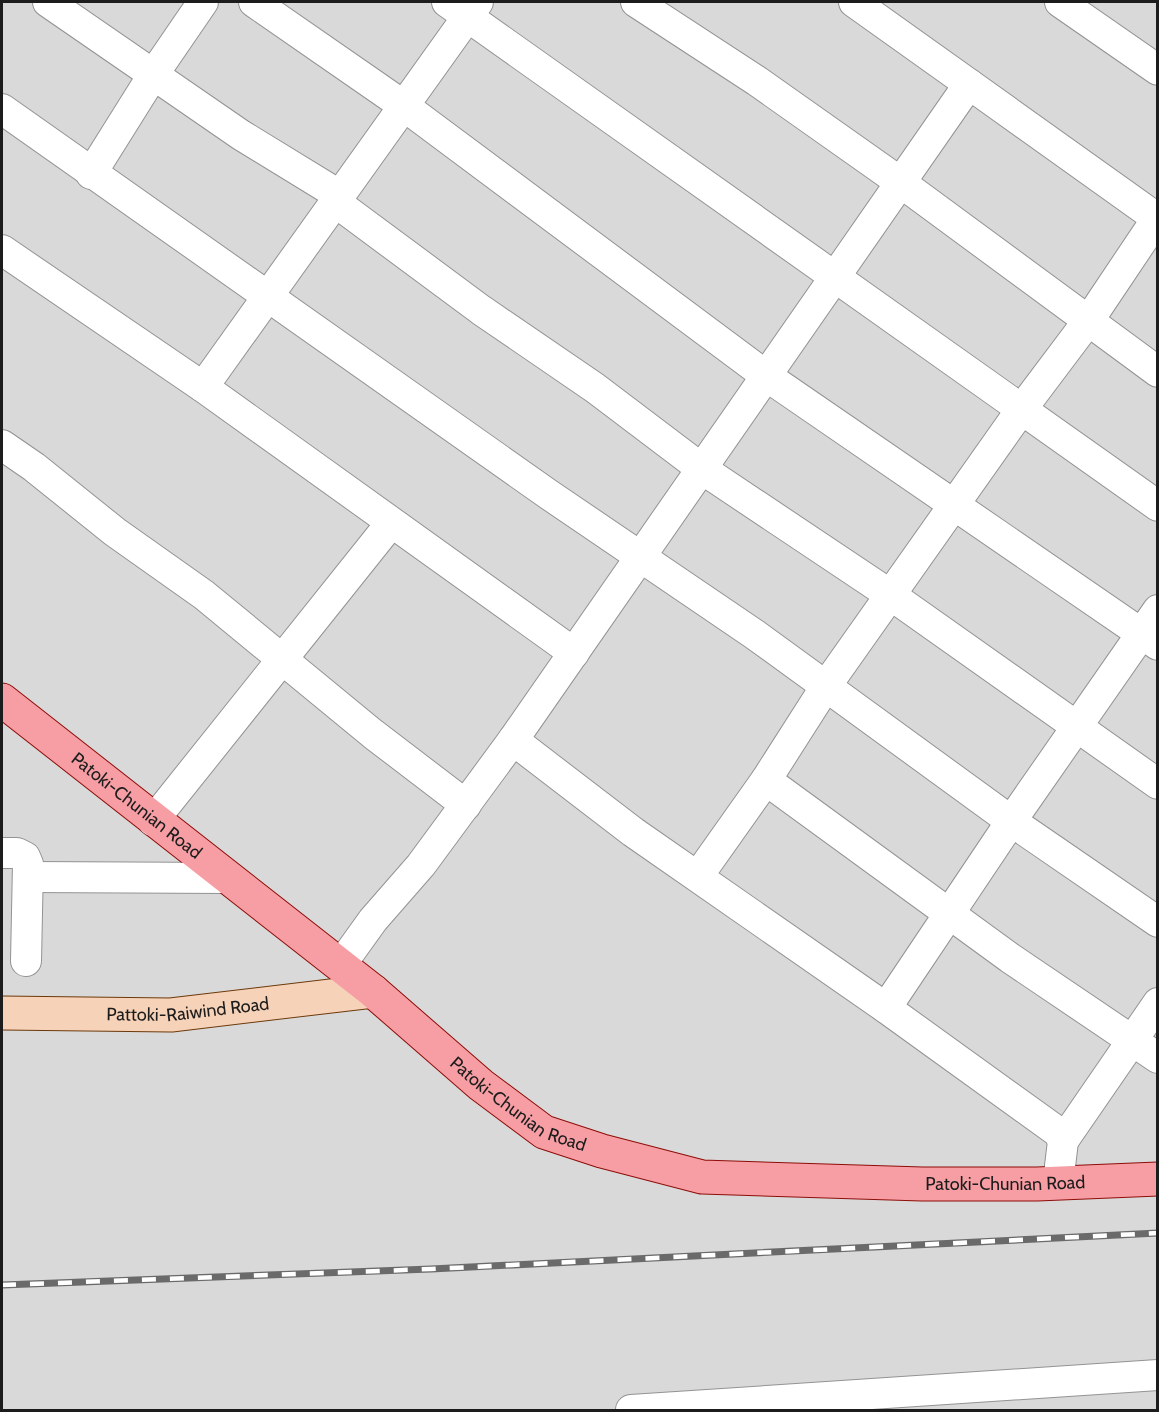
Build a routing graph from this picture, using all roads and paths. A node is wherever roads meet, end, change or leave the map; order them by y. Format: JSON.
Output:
{"nodes":[{"id":1,"x":48,"y":2,"type":"edge"},
{"id":2,"x":203,"y":2,"type":"edge"},
{"id":3,"x":254,"y":2,"type":"edge"},
{"id":4,"x":636,"y":2,"type":"edge"},
{"id":5,"x":854,"y":2,"type":"edge"},
{"id":6,"x":1060,"y":2,"type":"edge"},
{"id":7,"x":464,"y":6,"type":"edge"},
{"id":8,"x":1158,"y":70,"type":"edge"},
{"id":9,"x":153,"y":75,"type":"junction"},
{"id":10,"x":969,"y":84,"type":"junction"},
{"id":11,"x":404,"y":106,"type":"junction"},
{"id":12,"x":2,"y":108,"type":"edge"},
{"id":13,"x":91,"y":174,"type":"junction"},
{"id":14,"x":900,"y":182,"type":"junction"},
{"id":15,"x":337,"y":198,"type":"junction"},
{"id":16,"x":1157,"y":218,"type":"edge"},
{"id":17,"x":2,"y":250,"type":"edge"},
{"id":18,"x":836,"y":278,"type":"junction"},
{"id":19,"x":267,"y":296,"type":"junction"},
{"id":20,"x":1088,"y":322,"type":"junction"},
{"id":21,"x":1158,"y":372,"type":"edge"},
{"id":22,"x":765,"y":375,"type":"junction"},
{"id":23,"x":202,"y":387,"type":"junction"},
{"id":24,"x":1022,"y":410,"type":"junction"},
{"id":25,"x":2,"y":445,"type":"edge"},
{"id":26,"x":702,"y":469,"type":"junction"},
{"id":27,"x":956,"y":505,"type":"junction"},
{"id":28,"x":1158,"y":507,"type":"edge"},
{"id":29,"x":391,"y":523,"type":"junction"},
{"id":30,"x":639,"y":556,"type":"junction"},
{"id":31,"x":892,"y":596,"type":"junction"},
{"id":32,"x":1152,"y":630,"type":"edge"},
{"id":33,"x":574,"y":653,"type":"junction"},
{"id":34,"x":282,"y":659,"type":"junction"},
{"id":35,"x":826,"y":686,"type":"junction"},
{"id":36,"x":2,"y":700,"type":"edge"},
{"id":37,"x":1075,"y":728,"type":"junction"},
{"id":38,"x":513,"y":740,"type":"junction"},
{"id":39,"x":766,"y":780,"type":"junction"},
{"id":40,"x":1158,"y":784,"type":"edge"},
{"id":41,"x":466,"y":806,"type":"junction"},
{"id":42,"x":153,"y":821,"type":"junction"},
{"id":43,"x":1011,"y":821,"type":"junction"},
{"id":44,"x":2,"y":853,"type":"edge"},
{"id":45,"x":698,"y":876,"type":"junction"},
{"id":46,"x":28,"y":877,"type":"junction"},
{"id":47,"x":227,"y":878,"type":"junction"},
{"id":48,"x":950,"y":915,"type":"junction"},
{"id":49,"x":1158,"y":922,"type":"edge"},
{"id":50,"x":26,"y":961,"type":"dead end"},
{"id":51,"x":340,"y":966,"type":"junction"},
{"id":52,"x":373,"y":991,"type":"junction"},
{"id":53,"x":1158,"y":1002,"type":"edge"},
{"id":54,"x":886,"y":1008,"type":"junction"},
{"id":55,"x":2,"y":1013,"type":"edge"},
{"id":56,"x":1132,"y":1039,"type":"junction"},
{"id":57,"x":1158,"y":1058,"type":"edge"},
{"id":58,"x":1063,"y":1141,"type":"junction"},
{"id":59,"x":1158,"y":1179,"type":"edge"},
{"id":60,"x":1058,"y":1183,"type":"junction"},
{"id":61,"x":1158,"y":1375,"type":"edge"},
{"id":62,"x":631,"y":1410,"type":"edge"}],
"edges":[{"from":1,"to":9,"type":"street"},
{"from":2,"to":9,"type":"street"},
{"from":3,"to":11,"type":"street"},
{"from":4,"to":14,"type":"street"},
{"from":5,"to":10,"type":"street"},
{"from":6,"to":8,"type":"street"},
{"from":7,"to":11,"type":"street"},
{"from":7,"to":18,"type":"street"},
{"from":9,"to":13,"type":"street"},
{"from":9,"to":15,"type":"street"},
{"from":10,"to":14,"type":"street"},
{"from":10,"to":16,"type":"street"},
{"from":11,"to":15,"type":"street"},
{"from":11,"to":22,"type":"street"},
{"from":12,"to":13,"type":"street"},
{"from":13,"to":19,"type":"street"},
{"from":14,"to":18,"type":"street"},
{"from":14,"to":20,"type":"street"},
{"from":15,"to":19,"type":"street"},
{"from":15,"to":26,"type":"street"},
{"from":16,"to":20,"type":"street"},
{"from":17,"to":23,"type":"street"},
{"from":18,"to":22,"type":"street"},
{"from":18,"to":24,"type":"street"},
{"from":19,"to":23,"type":"street"},
{"from":19,"to":30,"type":"street"},
{"from":20,"to":21,"type":"street"},
{"from":20,"to":24,"type":"street"},
{"from":22,"to":26,"type":"street"},
{"from":22,"to":27,"type":"street"},
{"from":23,"to":29,"type":"street"},
{"from":24,"to":27,"type":"street"},
{"from":24,"to":28,"type":"street"},
{"from":25,"to":34,"type":"street"},
{"from":26,"to":30,"type":"street"},
{"from":26,"to":31,"type":"street"},
{"from":27,"to":31,"type":"street"},
{"from":27,"to":32,"type":"street"},
{"from":29,"to":33,"type":"street"},
{"from":29,"to":34,"type":"street"},
{"from":30,"to":33,"type":"street"},
{"from":30,"to":35,"type":"street"},
{"from":31,"to":35,"type":"street"},
{"from":31,"to":37,"type":"street"},
{"from":32,"to":37,"type":"street"},
{"from":33,"to":38,"type":"street"},
{"from":34,"to":41,"type":"street"},
{"from":34,"to":42,"type":"street"},
{"from":35,"to":39,"type":"street"},
{"from":35,"to":43,"type":"street"},
{"from":36,"to":42,"type":"main road","name":"Patoki-Chunian Road"},
{"from":37,"to":40,"type":"street"},
{"from":37,"to":43,"type":"street"},
{"from":38,"to":41,"type":"street"},
{"from":38,"to":45,"type":"street"},
{"from":39,"to":45,"type":"street"},
{"from":39,"to":48,"type":"street"},
{"from":41,"to":51,"type":"street"},
{"from":42,"to":47,"type":"main road","name":"Patoki-Chunian Road"},
{"from":43,"to":48,"type":"street"},
{"from":43,"to":49,"type":"street"},
{"from":44,"to":46,"type":"street"},
{"from":45,"to":54,"type":"street"},
{"from":46,"to":47,"type":"street"},
{"from":46,"to":50,"type":"street"},
{"from":47,"to":51,"type":"main road","name":"Patoki-Chunian Road"},
{"from":48,"to":54,"type":"street"},
{"from":48,"to":56,"type":"street"},
{"from":51,"to":52,"type":"main road","name":"Patoki-Chunian Road"},
{"from":52,"to":55,"type":"main road","name":"Pattoki-Raiwind Road"},
{"from":52,"to":60,"type":"main road","name":"Patoki-Chunian Road"},
{"from":53,"to":56,"type":"street"},
{"from":54,"to":58,"type":"street"},
{"from":56,"to":57,"type":"street"},
{"from":56,"to":58,"type":"street"},
{"from":58,"to":60,"type":"street"},
{"from":59,"to":60,"type":"main road","name":"Patoki-Chunian Road"},
{"from":61,"to":62,"type":"street"}]}
